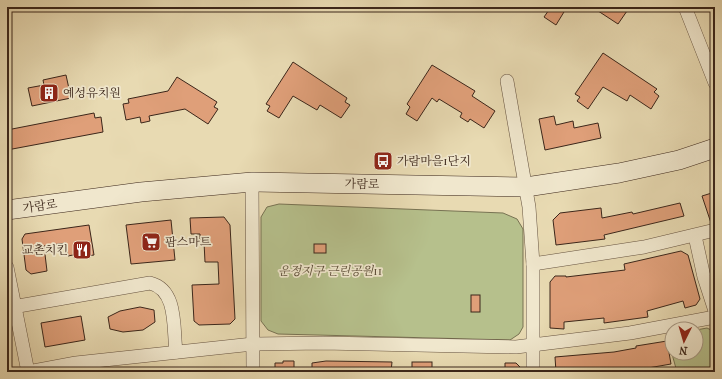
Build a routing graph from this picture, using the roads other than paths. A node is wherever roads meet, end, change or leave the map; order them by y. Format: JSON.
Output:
{"nodes":[{"id":1,"x":685,"y":7,"type":"edge"},
{"id":2,"x":507,"y":81,"type":"dead end"},
{"id":3,"x":715,"y":83,"type":"edge"},
{"id":4,"x":715,"y":148,"type":"edge"},
{"id":5,"x":252,"y":182,"type":"junction"},
{"id":6,"x":526,"y":187,"type":"junction"},
{"id":7,"x":7,"y":210,"type":"edge"},
{"id":8,"x":715,"y":230,"type":"edge"},
{"id":9,"x":695,"y":236,"type":"junction"},
{"id":10,"x":533,"y":264,"type":"junction"},
{"id":11,"x":7,"y":267,"type":"edge"},
{"id":12,"x":11,"y":307,"type":"edge"},
{"id":13,"x":715,"y":310,"type":"edge"},
{"id":14,"x":715,"y":317,"type":"edge"},
{"id":15,"x":253,"y":344,"type":"junction"},
{"id":16,"x":532,"y":345,"type":"junction"},
{"id":17,"x":176,"y":352,"type":"junction"},
{"id":18,"x":28,"y":372,"type":"edge"},
{"id":19,"x":253,"y":372,"type":"edge"},
{"id":20,"x":532,"y":372,"type":"edge"}],
"edges":[{"from":1,"to":3,"type":"street"},
{"from":2,"to":6,"type":"street"},
{"from":4,"to":6,"type":"street","name":"가람로"},
{"from":5,"to":6,"type":"street","name":"가람로"},
{"from":5,"to":7,"type":"street","name":"가람로"},
{"from":5,"to":15,"type":"street"},
{"from":6,"to":10,"type":"street"},
{"from":8,"to":9,"type":"street"},
{"from":9,"to":10,"type":"street"},
{"from":9,"to":13,"type":"street"},
{"from":10,"to":16,"type":"street"},
{"from":11,"to":12,"type":"street"},
{"from":12,"to":17,"type":"street"},
{"from":12,"to":18,"type":"street"},
{"from":14,"to":16,"type":"street"},
{"from":15,"to":16,"type":"street"},
{"from":15,"to":17,"type":"street"},
{"from":15,"to":19,"type":"street"},
{"from":16,"to":20,"type":"street"},
{"from":17,"to":18,"type":"street"}]}
